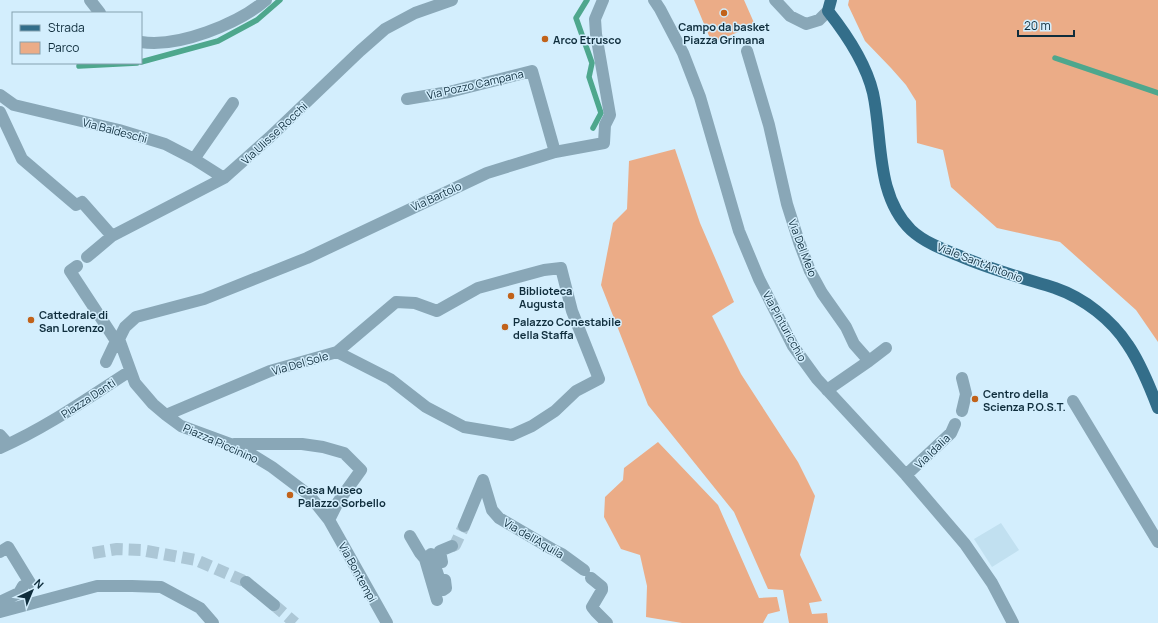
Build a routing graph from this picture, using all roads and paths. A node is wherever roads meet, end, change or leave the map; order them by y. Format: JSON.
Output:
{"nodes":[{"id":1,"x":90,"y":0,"type":"edge"},
{"id":2,"x":266,"y":0,"type":"edge"},
{"id":3,"x":452,"y":0,"type":"edge"},
{"id":4,"x":603,"y":0,"type":"edge"},
{"id":5,"x":654,"y":0,"type":"edge"},
{"id":6,"x":775,"y":0,"type":"edge"},
{"id":7,"x":830,"y":6,"type":"edge"},
{"id":8,"x":99,"y":12,"type":"edge"},
{"id":9,"x":142,"y":42,"type":"edge"},
{"id":10,"x":747,"y":51,"type":"dead end"},
{"id":11,"x":0,"y":95,"type":"edge"},
{"id":12,"x":407,"y":99,"type":"dead end"},
{"id":13,"x":233,"y":103,"type":"dead end"},
{"id":14,"x":0,"y":112,"type":"edge"},
{"id":15,"x":555,"y":152,"type":"junction"},
{"id":16,"x":194,"y":159,"type":"junction"},
{"id":17,"x":224,"y":178,"type":"junction"},
{"id":18,"x":112,"y":236,"type":"junction"},
{"id":19,"x":88,"y":257,"type":"dead end"},
{"id":20,"x":73,"y":268,"type":"dead end"},
{"id":21,"x":136,"y":317,"type":"joint"},
{"id":22,"x":118,"y":340,"type":"junction"},
{"id":23,"x":886,"y":348,"type":"dead end"},
{"id":24,"x":337,"y":352,"type":"junction"},
{"id":25,"x":869,"y":361,"type":"junction"},
{"id":26,"x":106,"y":362,"type":"dead end"},
{"id":27,"x":130,"y":371,"type":"junction"},
{"id":28,"x":962,"y":378,"type":"dead end"},
{"id":29,"x":827,"y":390,"type":"junction"},
{"id":30,"x":1074,"y":401,"type":"dead end"},
{"id":31,"x":1158,"y":408,"type":"edge"},
{"id":32,"x":962,"y":411,"type":"dead end"},
{"id":33,"x":166,"y":415,"type":"junction"},
{"id":34,"x":955,"y":424,"type":"dead end"},
{"id":35,"x":3,"y":442,"type":"edge"},
{"id":36,"x":230,"y":444,"type":"junction"},
{"id":37,"x":906,"y":475,"type":"junction"},
{"id":38,"x":329,"y":520,"type":"junction"},
{"id":39,"x":464,"y":526,"type":"tunnel mouth"},
{"id":40,"x":410,"y":536,"type":"dead end"},
{"id":41,"x":1158,"y":542,"type":"edge"},
{"id":42,"x":452,"y":546,"type":"tunnel mouth"},
{"id":43,"x":0,"y":552,"type":"edge"},
{"id":44,"x":425,"y":559,"type":"junction"},
{"id":45,"x":442,"y":562,"type":"dead end"},
{"id":46,"x":445,"y":580,"type":"dead end"},
{"id":47,"x":246,"y":582,"type":"tunnel mouth"},
{"id":48,"x":437,"y":600,"type":"dead end"},
{"id":49,"x":0,"y":602,"type":"edge"},
{"id":50,"x":274,"y":605,"type":"tunnel mouth"},
{"id":51,"x":200,"y":608,"type":"junction"},
{"id":52,"x":0,"y":612,"type":"edge"},
{"id":53,"x":213,"y":623,"type":"edge"},
{"id":54,"x":223,"y":623,"type":"edge"},
{"id":55,"x":387,"y":623,"type":"edge"},
{"id":56,"x":606,"y":623,"type":"edge"},
{"id":57,"x":1013,"y":623,"type":"edge"}],
"edges":[{"from":1,"to":8,"type":"street"},
{"from":2,"to":9,"type":"street"},
{"from":3,"to":17,"type":"street","name":"Via Ulisse Rocchi"},
{"from":4,"to":15,"type":"street","name":"Via Bartolo"},
{"from":5,"to":29,"type":"street","name":"Via Pinturicchio"},
{"from":6,"to":7,"type":"street"},
{"from":7,"to":31,"type":"main road","name":"Viale Sant'Antonio"},
{"from":10,"to":25,"type":"street","name":"Via Del Melo"},
{"from":11,"to":16,"type":"street","name":"Via Baldeschi"},
{"from":12,"to":15,"type":"street","name":"Via Pozzo Campana"},
{"from":13,"to":16,"type":"street"},
{"from":14,"to":18,"type":"street"},
{"from":15,"to":21,"type":"street","name":"Via Bartolo"},
{"from":16,"to":17,"type":"street","name":"Via Baldeschi"},
{"from":17,"to":18,"type":"street","name":"Via Ulisse Rocchi"},
{"from":18,"to":19,"type":"street","name":"Via Ulisse Rocchi"},
{"from":20,"to":22,"type":"street"},
{"from":21,"to":22,"type":"street","name":"Piazza Danti"},
{"from":22,"to":26,"type":"street","name":"Piazza Danti"},
{"from":22,"to":27,"type":"street"},
{"from":23,"to":25,"type":"street"},
{"from":24,"to":24,"type":"street","name":"Via Del Sole"},
{"from":24,"to":33,"type":"street","name":"Via Del Sole"},
{"from":25,"to":29,"type":"street"},
{"from":27,"to":33,"type":"street"},
{"from":27,"to":35,"type":"street","name":"Piazza Danti"},
{"from":28,"to":32,"type":"street"},
{"from":29,"to":37,"type":"street","name":"Via Pinturicchio"},
{"from":30,"to":41,"type":"street"},
{"from":33,"to":36,"type":"street","name":"Piazza Piccinino"},
{"from":34,"to":37,"type":"street","name":"Via Idalia"},
{"from":36,"to":38,"type":"street","name":"Piazza Piccinino"},
{"from":36,"to":38,"type":"street"},
{"from":37,"to":57,"type":"street","name":"Via Pinturicchio"},
{"from":38,"to":55,"type":"street","name":"Via Bontempi"},
{"from":39,"to":56,"type":"street","name":"Via dell'Aquila"},
{"from":40,"to":44,"type":"street"},
{"from":42,"to":45,"type":"street"},
{"from":43,"to":49,"type":"street"},
{"from":44,"to":46,"type":"street"},
{"from":44,"to":48,"type":"street"},
{"from":47,"to":50,"type":"street"},
{"from":51,"to":52,"type":"street"},
{"from":51,"to":53,"type":"street"},
{"from":51,"to":54,"type":"street"}]}
